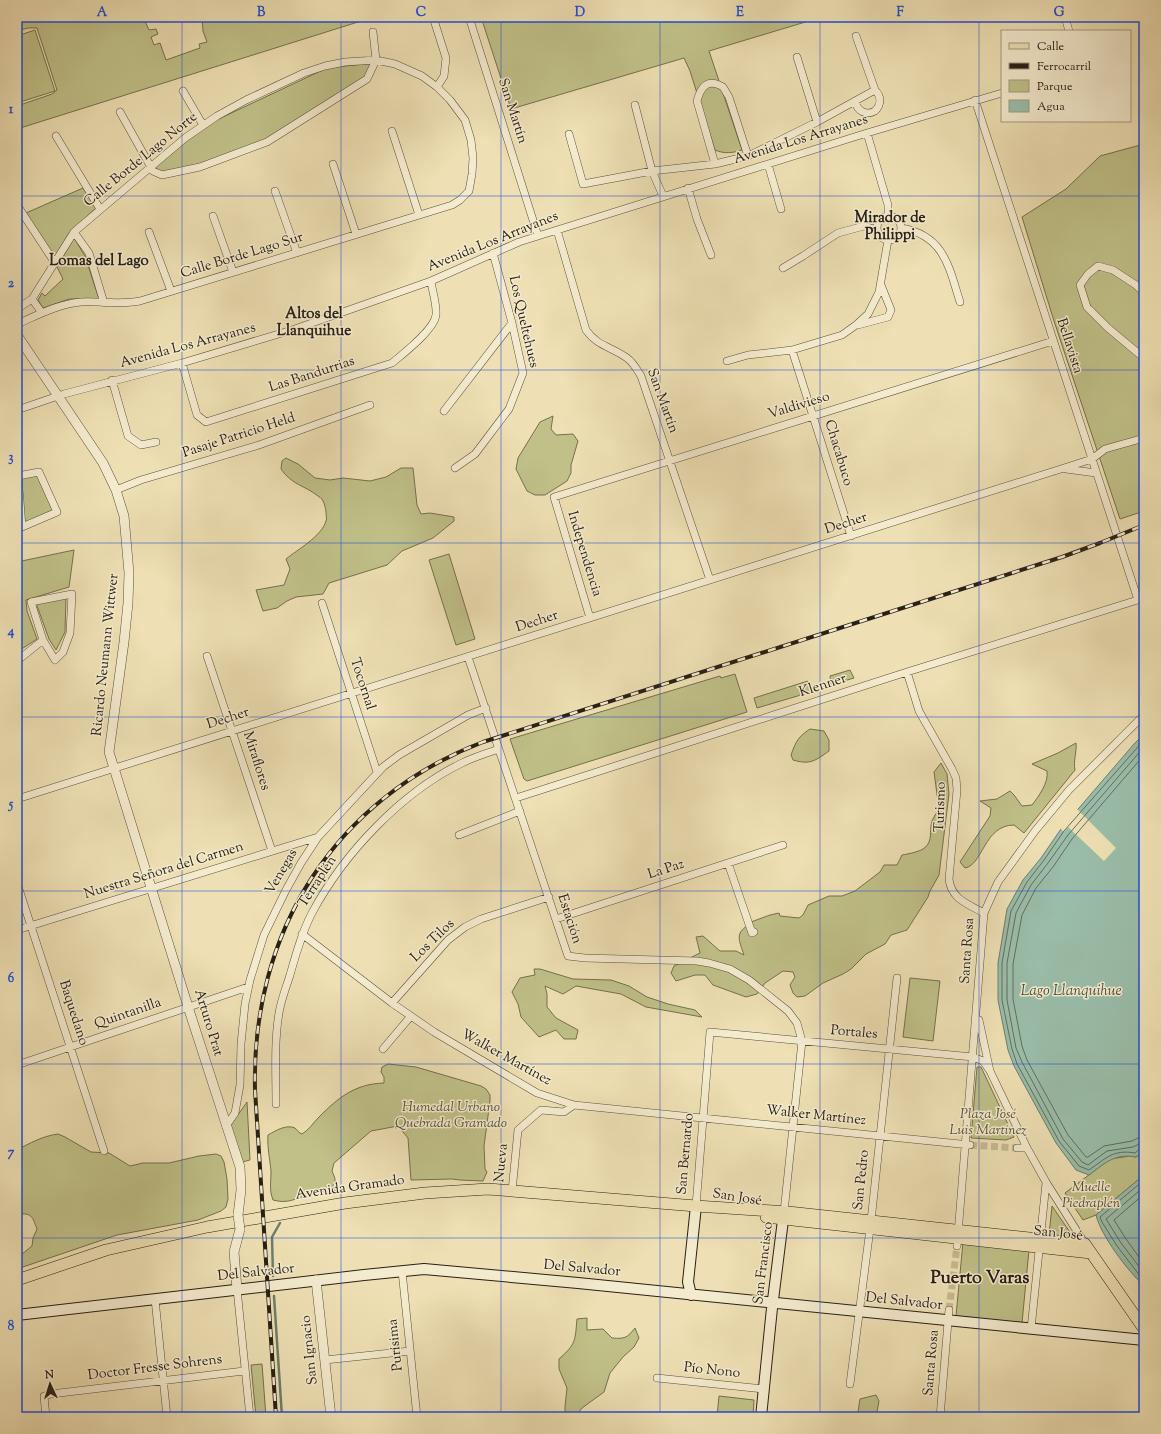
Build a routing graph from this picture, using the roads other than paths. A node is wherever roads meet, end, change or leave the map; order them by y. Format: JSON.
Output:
{"nodes":[{"id":1,"x":433,"y":17,"type":"edge"},
{"id":2,"x":469,"y":17,"type":"edge"},
{"id":3,"x":1065,"y":17,"type":"edge"},
{"id":4,"x":1069,"y":30,"type":"edge"},
{"id":5,"x":372,"y":32,"type":"dead end"},
{"id":6,"x":856,"y":36,"type":"dead end"},
{"id":7,"x":797,"y":57,"type":"dead end"},
{"id":8,"x":376,"y":60,"type":"junction"},
{"id":9,"x":437,"y":87,"type":"junction"},
{"id":10,"x":875,"y":90,"type":"junction"},
{"id":11,"x":183,"y":91,"type":"dead end"},
{"id":12,"x":1001,"y":92,"type":"edge"},
{"id":13,"x":975,"y":100,"type":"junction"},
{"id":14,"x":855,"y":101,"type":"junction"},
{"id":15,"x":635,"y":105,"type":"dead end"},
{"id":16,"x":120,"y":112,"type":"dead end"},
{"id":17,"x":817,"y":122,"type":"junction"},
{"id":18,"x":203,"y":125,"type":"junction"},
{"id":19,"x":392,"y":131,"type":"dead end"},
{"id":20,"x":867,"y":132,"type":"junction"},
{"id":21,"x":569,"y":134,"type":"dead end"},
{"id":22,"x":56,"y":136,"type":"dead end"},
{"id":23,"x":748,"y":156,"type":"junction"},
{"id":24,"x":333,"y":164,"type":"dead end"},
{"id":25,"x":715,"y":164,"type":"junction"},
{"id":26,"x":768,"y":164,"type":"junction"},
{"id":27,"x":151,"y":166,"type":"junction"},
{"id":28,"x":652,"y":171,"type":"junction"},
{"id":29,"x":688,"y":188,"type":"junction"},
{"id":30,"x":275,"y":191,"type":"dead end"},
{"id":31,"x":469,"y":191,"type":"joint"},
{"id":32,"x":663,"y":196,"type":"junction"},
{"id":33,"x":17,"y":205,"type":"edge"},
{"id":34,"x":100,"y":209,"type":"junction"},
{"id":35,"x":781,"y":209,"type":"dead end"},
{"id":36,"x":419,"y":215,"type":"junction"},
{"id":37,"x":213,"y":216,"type":"dead end"},
{"id":38,"x":888,"y":216,"type":"junction"},
{"id":39,"x":901,"y":228,"type":"junction"},
{"id":40,"x":557,"y":230,"type":"junction"},
{"id":41,"x":877,"y":230,"type":"junction"},
{"id":42,"x":74,"y":232,"type":"junction"},
{"id":43,"x":150,"y":232,"type":"dead end"},
{"id":44,"x":356,"y":234,"type":"junction"},
{"id":45,"x":538,"y":236,"type":"junction"},
{"id":46,"x":888,"y":240,"type":"junction"},
{"id":47,"x":297,"y":252,"type":"junction"},
{"id":48,"x":493,"y":253,"type":"junction"},
{"id":49,"x":711,"y":255,"type":"dead end"},
{"id":50,"x":55,"y":263,"type":"junction"},
{"id":51,"x":783,"y":268,"type":"dead end"},
{"id":52,"x":233,"y":272,"type":"junction"},
{"id":53,"x":431,"y":280,"type":"junction"},
{"id":54,"x":881,"y":284,"type":"junction"},
{"id":55,"x":171,"y":291,"type":"junction"},
{"id":56,"x":1144,"y":293,"type":"edge"},
{"id":57,"x":32,"y":299,"type":"junction"},
{"id":58,"x":960,"y":302,"type":"dead end"},
{"id":59,"x":104,"y":303,"type":"junction"},
{"id":60,"x":17,"y":310,"type":"edge"},
{"id":61,"x":42,"y":313,"type":"junction"},
{"id":62,"x":512,"y":323,"type":"junction"},
{"id":63,"x":17,"y":324,"type":"edge"},
{"id":64,"x":856,"y":325,"type":"junction"},
{"id":65,"x":17,"y":335,"type":"edge"},
{"id":66,"x":1053,"y":341,"type":"junction"},
{"id":67,"x":792,"y":350,"type":"junction"},
{"id":68,"x":1144,"y":358,"type":"edge"},
{"id":69,"x":727,"y":361,"type":"dead end"},
{"id":70,"x":182,"y":363,"type":"junction"},
{"id":71,"x":112,"y":380,"type":"junction"},
{"id":72,"x":58,"y":396,"type":"junction"},
{"id":73,"x":370,"y":405,"type":"dead end"},
{"id":74,"x":17,"y":410,"type":"edge"},
{"id":75,"x":444,"y":411,"type":"dead end"},
{"id":76,"x":813,"y":416,"type":"junction"},
{"id":77,"x":1144,"y":438,"type":"edge"},
{"id":78,"x":156,"y":442,"type":"dead end"},
{"id":79,"x":1092,"y":459,"type":"junction"},
{"id":80,"x":670,"y":460,"type":"junction"},
{"id":81,"x":455,"y":468,"type":"dead end"},
{"id":82,"x":1064,"y":468,"type":"junction"},
{"id":83,"x":1096,"y":473,"type":"junction"},
{"id":84,"x":18,"y":476,"type":"edge"},
{"id":85,"x":116,"y":490,"type":"junction"},
{"id":86,"x":554,"y":497,"type":"joint"},
{"id":87,"x":851,"y":536,"type":"junction"},
{"id":88,"x":710,"y":580,"type":"junction"},
{"id":89,"x":1141,"y":599,"type":"edge"},
{"id":90,"x":322,"y":603,"type":"dead end"},
{"id":91,"x":590,"y":618,"type":"junction"},
{"id":92,"x":43,"y":640,"type":"junction"},
{"id":93,"x":207,"y":656,"type":"dead end"},
{"id":94,"x":468,"y":657,"type":"junction"},
{"id":95,"x":17,"y":661,"type":"edge"},
{"id":96,"x":907,"y":672,"type":"junction"},
{"id":97,"x":352,"y":694,"type":"junction"},
{"id":98,"x":486,"y":708,"type":"junction"},
{"id":99,"x":1144,"y":715,"type":"edge"},
{"id":100,"x":233,"y":731,"type":"junction"},
{"id":101,"x":499,"y":749,"type":"junction"},
{"id":102,"x":114,"y":769,"type":"junction"},
{"id":103,"x":378,"y":772,"type":"junction"},
{"id":104,"x":516,"y":798,"type":"junction"},
{"id":105,"x":17,"y":799,"type":"edge"},
{"id":106,"x":520,"y":811,"type":"junction"},
{"id":107,"x":459,"y":835,"type":"dead end"},
{"id":108,"x":318,"y":837,"type":"junction"},
{"id":109,"x":783,"y":845,"type":"dead end"},
{"id":110,"x":272,"y":851,"type":"junction"},
{"id":111,"x":728,"y":863,"type":"junction"},
{"id":112,"x":17,"y":883,"type":"edge"},
{"id":113,"x":151,"y":889,"type":"junction"},
{"id":114,"x":549,"y":897,"type":"junction"},
{"id":115,"x":984,"y":913,"type":"junction"},
{"id":116,"x":556,"y":919,"type":"junction"},
{"id":117,"x":31,"y":926,"type":"junction"},
{"id":118,"x":17,"y":930,"type":"edge"},
{"id":119,"x":754,"y":932,"type":"dead end"},
{"id":120,"x":302,"y":934,"type":"junction"},
{"id":121,"x":897,"y":978,"type":"dead end"},
{"id":122,"x":248,"y":987,"type":"junction"},
{"id":123,"x":392,"y":1003,"type":"junction"},
{"id":124,"x":977,"y":1004,"type":"junction"},
{"id":125,"x":188,"y":1007,"type":"junction"},
{"id":126,"x":411,"y":1016,"type":"junction"},
{"id":127,"x":710,"y":1032,"type":"joint"},
{"id":128,"x":802,"y":1041,"type":"junction"},
{"id":129,"x":71,"y":1047,"type":"junction"},
{"id":130,"x":383,"y":1049,"type":"dead end"},
{"id":131,"x":889,"y":1050,"type":"junction"},
{"id":132,"x":972,"y":1057,"type":"junction"},
{"id":133,"x":17,"y":1065,"type":"edge"},
{"id":134,"x":990,"y":1071,"type":"junction"},
{"id":135,"x":276,"y":1104,"type":"dead end"},
{"id":136,"x":574,"y":1105,"type":"junction"},
{"id":137,"x":703,"y":1117,"type":"junction"},
{"id":138,"x":226,"y":1126,"type":"junction"},
{"id":139,"x":793,"y":1126,"type":"junction"},
{"id":140,"x":880,"y":1136,"type":"junction"},
{"id":141,"x":968,"y":1145,"type":"junction"},
{"id":142,"x":1017,"y":1148,"type":"tunnel mouth"},
{"id":143,"x":1027,"y":1148,"type":"junction"},
{"id":144,"x":104,"y":1151,"type":"dead end"},
{"id":145,"x":1046,"y":1182,"type":"junction"},
{"id":146,"x":512,"y":1191,"type":"junction"},
{"id":147,"x":696,"y":1206,"type":"junction"},
{"id":148,"x":784,"y":1216,"type":"junction"},
{"id":149,"x":870,"y":1225,"type":"junction"},
{"id":150,"x":957,"y":1238,"type":"junction"},
{"id":151,"x":1040,"y":1243,"type":"junction"},
{"id":152,"x":1088,"y":1248,"type":"junction"},
{"id":153,"x":402,"y":1271,"type":"junction"},
{"id":154,"x":688,"y":1278,"type":"junction"},
{"id":155,"x":17,"y":1280,"type":"edge"},
{"id":156,"x":316,"y":1280,"type":"junction"},
{"id":157,"x":237,"y":1290,"type":"junction"},
{"id":158,"x":673,"y":1292,"type":"junction"},
{"id":159,"x":692,"y":1294,"type":"junction"},
{"id":160,"x":156,"y":1298,"type":"junction"},
{"id":161,"x":773,"y":1303,"type":"junction"},
{"id":162,"x":860,"y":1312,"type":"junction"},
{"id":163,"x":17,"y":1315,"type":"edge"},
{"id":164,"x":949,"y":1315,"type":"junction"},
{"id":165,"x":1031,"y":1329,"type":"junction"},
{"id":166,"x":1144,"y":1329,"type":"edge"},
{"id":167,"x":1144,"y":1340,"type":"edge"},
{"id":168,"x":410,"y":1351,"type":"junction"},
{"id":169,"x":325,"y":1360,"type":"junction"},
{"id":170,"x":244,"y":1371,"type":"junction"},
{"id":171,"x":657,"y":1378,"type":"dead end"},
{"id":172,"x":164,"y":1380,"type":"junction"},
{"id":173,"x":850,"y":1384,"type":"dead end"},
{"id":174,"x":764,"y":1389,"type":"junction"},
{"id":175,"x":46,"y":1417,"type":"edge"},
{"id":176,"x":168,"y":1417,"type":"edge"},
{"id":177,"x":250,"y":1417,"type":"edge"},
{"id":178,"x":331,"y":1417,"type":"edge"},
{"id":179,"x":417,"y":1417,"type":"edge"},
{"id":180,"x":761,"y":1417,"type":"edge"},
{"id":181,"x":940,"y":1417,"type":"edge"}],
"edges":[{"from":1,"to":9,"type":"street"},
{"from":2,"to":45,"type":"street","name":"San Martín"},
{"from":3,"to":4,"type":"street"},
{"from":5,"to":8,"type":"street"},
{"from":6,"to":10,"type":"street"},
{"from":7,"to":17,"type":"street"},
{"from":8,"to":9,"type":"street","name":"Calle Borde Lago Norte"},
{"from":8,"to":18,"type":"street","name":"Calle Borde Lago Norte"},
{"from":8,"to":27,"type":"street"},
{"from":9,"to":31,"type":"street","name":"Calle Borde Lago Norte"},
{"from":10,"to":14,"type":"street"},
{"from":10,"to":14,"type":"street"},
{"from":11,"to":18,"type":"street"},
{"from":12,"to":13,"type":"street","name":"Avenida Los Arrayanes"},
{"from":13,"to":20,"type":"street","name":"Avenida Los Arrayanes"},
{"from":13,"to":66,"type":"street","name":"Bellavista"},
{"from":14,"to":17,"type":"street"},
{"from":15,"to":28,"type":"street"},
{"from":16,"to":27,"type":"street"},
{"from":17,"to":23,"type":"street"},
{"from":18,"to":27,"type":"street","name":"Calle Borde Lago Norte"},
{"from":19,"to":36,"type":"street"},
{"from":20,"to":26,"type":"street","name":"Avenida Los Arrayanes"},
{"from":20,"to":38,"type":"street"},
{"from":21,"to":28,"type":"street"},
{"from":22,"to":34,"type":"street"},
{"from":23,"to":25,"type":"street"},
{"from":23,"to":25,"type":"street"},
{"from":24,"to":44,"type":"street"},
{"from":25,"to":28,"type":"street"},
{"from":26,"to":29,"type":"street","name":"Avenida Los Arrayanes"},
{"from":26,"to":35,"type":"street"},
{"from":27,"to":34,"type":"street","name":"Calle Borde Lago Norte"},
{"from":28,"to":32,"type":"street"},
{"from":29,"to":32,"type":"street","name":"Avenida Los Arrayanes"},
{"from":29,"to":49,"type":"street"},
{"from":30,"to":47,"type":"street"},
{"from":31,"to":36,"type":"street","name":"Calle Borde Lago Sur"},
{"from":32,"to":40,"type":"street","name":"Avenida Los Arrayanes"},
{"from":33,"to":50,"type":"street"},
{"from":34,"to":42,"type":"street","name":"Calle Borde Lago Norte"},
{"from":36,"to":44,"type":"street","name":"Calle Borde Lago Sur"},
{"from":37,"to":52,"type":"street"},
{"from":38,"to":39,"type":"street"},
{"from":38,"to":41,"type":"street"},
{"from":39,"to":46,"type":"street"},
{"from":39,"to":58,"type":"street"},
{"from":40,"to":45,"type":"street","name":"Avenida Los Arrayanes"},
{"from":40,"to":80,"type":"street","name":"San Martín"},
{"from":41,"to":46,"type":"street"},
{"from":41,"to":51,"type":"street"},
{"from":42,"to":50,"type":"street","name":"Calle Borde Lago Norte"},
{"from":42,"to":59,"type":"street"},
{"from":43,"to":55,"type":"street"},
{"from":44,"to":47,"type":"street","name":"Calle Borde Lago Sur"},
{"from":45,"to":48,"type":"street","name":"Avenida Los Arrayanes"},
{"from":46,"to":54,"type":"street"},
{"from":47,"to":52,"type":"street","name":"Calle Borde Lago Sur"},
{"from":48,"to":53,"type":"street","name":"Avenida Los Arrayanes"},
{"from":48,"to":62,"type":"street","name":"Los Queltehues"},
{"from":50,"to":57,"type":"street","name":"Calle Borde Lago Norte"},
{"from":52,"to":55,"type":"street","name":"Calle Borde Lago Sur"},
{"from":53,"to":70,"type":"street","name":"Avenida Los Arrayanes"},
{"from":53,"to":70,"type":"street","name":"Las Bandurrias"},
{"from":54,"to":64,"type":"street"},
{"from":54,"to":64,"type":"street"},
{"from":55,"to":59,"type":"street","name":"Calle Borde Lago Sur"},
{"from":56,"to":68,"type":"street"},
{"from":57,"to":60,"type":"street","name":"Calle Borde Lago Norte"},
{"from":57,"to":61,"type":"street"},
{"from":59,"to":61,"type":"street","name":"Calle Borde Lago Sur"},
{"from":61,"to":63,"type":"street","name":"Calle Borde Lago Sur"},
{"from":62,"to":75,"type":"street"},
{"from":62,"to":81,"type":"street","name":"Los Queltehues"},
{"from":64,"to":67,"type":"street"},
{"from":65,"to":72,"type":"street","name":"Ricardo Neumann Wittwer"},
{"from":66,"to":76,"type":"street","name":"Valdivieso"},
{"from":66,"to":79,"type":"street","name":"Bellavista"},
{"from":67,"to":69,"type":"street"},
{"from":67,"to":76,"type":"street","name":"Chacabuco"},
{"from":70,"to":71,"type":"street","name":"Avenida Los Arrayanes"},
{"from":71,"to":72,"type":"street","name":"Avenida Los Arrayanes"},
{"from":71,"to":78,"type":"street"},
{"from":72,"to":74,"type":"street","name":"Avenida Los Arrayanes"},
{"from":72,"to":85,"type":"street","name":"Ricardo Neumann Wittwer"},
{"from":73,"to":85,"type":"street","name":"Pasaje Patricio Held"},
{"from":76,"to":80,"type":"street","name":"Valdivieso"},
{"from":76,"to":87,"type":"street","name":"Chacabuco"},
{"from":77,"to":79,"type":"street","name":"Decher"},
{"from":79,"to":82,"type":"street","name":"Decher"},
{"from":79,"to":83,"type":"street","name":"Bellavista"},
{"from":80,"to":86,"type":"street","name":"Valdivieso"},
{"from":80,"to":88,"type":"street","name":"San Martín"},
{"from":82,"to":83,"type":"street","name":"Decher"},
{"from":82,"to":87,"type":"street","name":"Decher"},
{"from":83,"to":89,"type":"street","name":"Bellavista"},
{"from":84,"to":84,"type":"street"},
{"from":85,"to":102,"type":"street","name":"Ricardo Neumann Wittwer"},
{"from":86,"to":91,"type":"street","name":"Independencia"},
{"from":87,"to":88,"type":"street","name":"Decher"},
{"from":88,"to":91,"type":"street","name":"Decher"},
{"from":89,"to":96,"type":"street","name":"Klenner"},
{"from":90,"to":97,"type":"street","name":"Tocornal"},
{"from":91,"to":94,"type":"street","name":"Decher"},
{"from":92,"to":92,"type":"street"},
{"from":92,"to":95,"type":"street"},
{"from":93,"to":100,"type":"street","name":"Miraflores"},
{"from":94,"to":97,"type":"street","name":"Decher"},
{"from":94,"to":98,"type":"street","name":"Estación"},
{"from":96,"to":104,"type":"street","name":"Klenner"},
{"from":96,"to":115,"type":"street","name":"Turismo"},
{"from":97,"to":100,"type":"street","name":"Decher"},
{"from":97,"to":103,"type":"street","name":"Tocornal"},
{"from":98,"to":101,"type":"street","name":"Estación"},
{"from":98,"to":103,"type":"street","name":"Venegas"},
{"from":99,"to":115,"type":"street","name":"Santa Rosa"},
{"from":100,"to":102,"type":"street","name":"Decher"},
{"from":100,"to":110,"type":"street","name":"Miraflores"},
{"from":101,"to":104,"type":"street","name":"Estación"},
{"from":101,"to":120,"type":"street","name":"Terraplén"},
{"from":102,"to":105,"type":"street","name":"Decher"},
{"from":102,"to":113,"type":"street","name":"Arturo Prat"},
{"from":103,"to":108,"type":"street","name":"Venegas"},
{"from":104,"to":106,"type":"street","name":"Estación"},
{"from":106,"to":107,"type":"street"},
{"from":106,"to":114,"type":"street","name":"Estación"},
{"from":108,"to":110,"type":"street","name":"Nuestra Señora del Carmen"},
{"from":108,"to":122,"type":"street","name":"Venegas"},
{"from":109,"to":111,"type":"street","name":"La Paz"},
{"from":110,"to":113,"type":"street","name":"Nuestra Señora del Carmen"},
{"from":111,"to":116,"type":"street","name":"La Paz"},
{"from":111,"to":119,"type":"street"},
{"from":112,"to":117,"type":"street","name":"Baquedano"},
{"from":113,"to":117,"type":"street","name":"Nuestra Señora del Carmen"},
{"from":113,"to":125,"type":"street","name":"Arturo Prat"},
{"from":114,"to":116,"type":"street","name":"Estación"},
{"from":114,"to":123,"type":"street","name":"Los Tilos"},
{"from":115,"to":124,"type":"street","name":"Santa Rosa"},
{"from":116,"to":128,"type":"street","name":"Estación"},
{"from":117,"to":118,"type":"street","name":"Nuestra Señora del Carmen"},
{"from":117,"to":129,"type":"street","name":"Baquedano"},
{"from":120,"to":123,"type":"street","name":"Walker Martínez"},
{"from":120,"to":135,"type":"street","name":"Terraplén"},
{"from":121,"to":131,"type":"street","name":"San Pedro"},
{"from":122,"to":125,"type":"street","name":"Quintanilla"},
{"from":122,"to":138,"type":"street","name":"Venegas"},
{"from":123,"to":126,"type":"street","name":"Walker Martínez"},
{"from":124,"to":132,"type":"street","name":"Santa Rosa"},
{"from":124,"to":134,"type":"street"},
{"from":125,"to":129,"type":"street","name":"Quintanilla"},
{"from":125,"to":138,"type":"street","name":"Arturo Prat"},
{"from":126,"to":130,"type":"street"},
{"from":126,"to":136,"type":"street","name":"Walker Martínez"},
{"from":127,"to":128,"type":"street","name":"Portales"},
{"from":127,"to":137,"type":"street","name":"San Bernardo"},
{"from":128,"to":131,"type":"street","name":"Portales"},
{"from":128,"to":139,"type":"street","name":"San Francisco"},
{"from":129,"to":133,"type":"street","name":"Quintanilla"},
{"from":129,"to":144,"type":"street","name":"Baquedano"},
{"from":131,"to":132,"type":"street","name":"Portales"},
{"from":131,"to":140,"type":"street","name":"San Pedro"},
{"from":132,"to":134,"type":"street","name":"Portales"},
{"from":132,"to":141,"type":"street","name":"Santa Rosa"},
{"from":134,"to":143,"type":"street"},
{"from":136,"to":137,"type":"street","name":"Walker Martínez"},
{"from":136,"to":146,"type":"street","name":"Nueva"},
{"from":137,"to":139,"type":"street","name":"Walker Martínez"},
{"from":137,"to":147,"type":"street","name":"San Bernardo"},
{"from":138,"to":157,"type":"street","name":"Arturo Prat","bridge":true},
{"from":139,"to":140,"type":"street","name":"Walker Martínez"},
{"from":139,"to":148,"type":"street","name":"San Francisco"},
{"from":140,"to":141,"type":"street","name":"Walker Martínez"},
{"from":140,"to":149,"type":"street","name":"San Pedro"},
{"from":141,"to":150,"type":"street","name":"Santa Rosa"},
{"from":142,"to":143,"type":"street"},
{"from":143,"to":145,"type":"street"},
{"from":145,"to":151,"type":"street"},
{"from":145,"to":152,"type":"street"},
{"from":146,"to":147,"type":"main road","name":"Avenida Gramado"},
{"from":146,"to":155,"type":"main road","name":"Avenida Gramado"},
{"from":147,"to":148,"type":"main road","name":"San José"},
{"from":147,"to":154,"type":"main road","name":"San Bernardo"},
{"from":148,"to":149,"type":"main road","name":"San José"},
{"from":148,"to":161,"type":"main road","name":"San Francisco"},
{"from":149,"to":150,"type":"main road","name":"San José"},
{"from":149,"to":162,"type":"street","name":"San Pedro"},
{"from":150,"to":151,"type":"main road","name":"San José"},
{"from":151,"to":152,"type":"main road","name":"San José"},
{"from":151,"to":165,"type":"street"},
{"from":152,"to":166,"type":"main road"},
{"from":153,"to":156,"type":"main road","name":"Del Salvador"},
{"from":153,"to":158,"type":"main road","name":"Del Salvador"},
{"from":153,"to":168,"type":"street","name":"Purísima"},
{"from":154,"to":158,"type":"main road"},
{"from":154,"to":159,"type":"main road","name":"San Bernardo"},
{"from":156,"to":157,"type":"main road","name":"Del Salvador"},
{"from":156,"to":169,"type":"street","name":"San Ignacio"},
{"from":157,"to":160,"type":"main road","name":"Del Salvador"},
{"from":157,"to":170,"type":"street"},
{"from":158,"to":159,"type":"main road","name":"Del Salvador"},
{"from":159,"to":161,"type":"main road","name":"Del Salvador"},
{"from":160,"to":163,"type":"main road","name":"Del Salvador"},
{"from":160,"to":172,"type":"street"},
{"from":161,"to":162,"type":"main road","name":"Del Salvador"},
{"from":161,"to":174,"type":"main road","name":"San Francisco"},
{"from":162,"to":164,"type":"main road","name":"Del Salvador"},
{"from":162,"to":173,"type":"street","name":"San Pedro"},
{"from":164,"to":165,"type":"main road","name":"Del Salvador"},
{"from":164,"to":181,"type":"street","name":"Santa Rosa"},
{"from":165,"to":167,"type":"main road","name":"Del Salvador"},
{"from":168,"to":169,"type":"street"},
{"from":168,"to":179,"type":"street","name":"Purísima"},
{"from":169,"to":178,"type":"street","name":"San Ignacio"},
{"from":170,"to":172,"type":"street","name":"Doctor Fresse Sohrens"},
{"from":170,"to":177,"type":"street"},
{"from":171,"to":174,"type":"street","name":"Pío Nono"},
{"from":172,"to":175,"type":"street","name":"Doctor Fresse Sohrens"},
{"from":172,"to":176,"type":"street"},
{"from":174,"to":180,"type":"main road","name":"San Francisco"}]}
